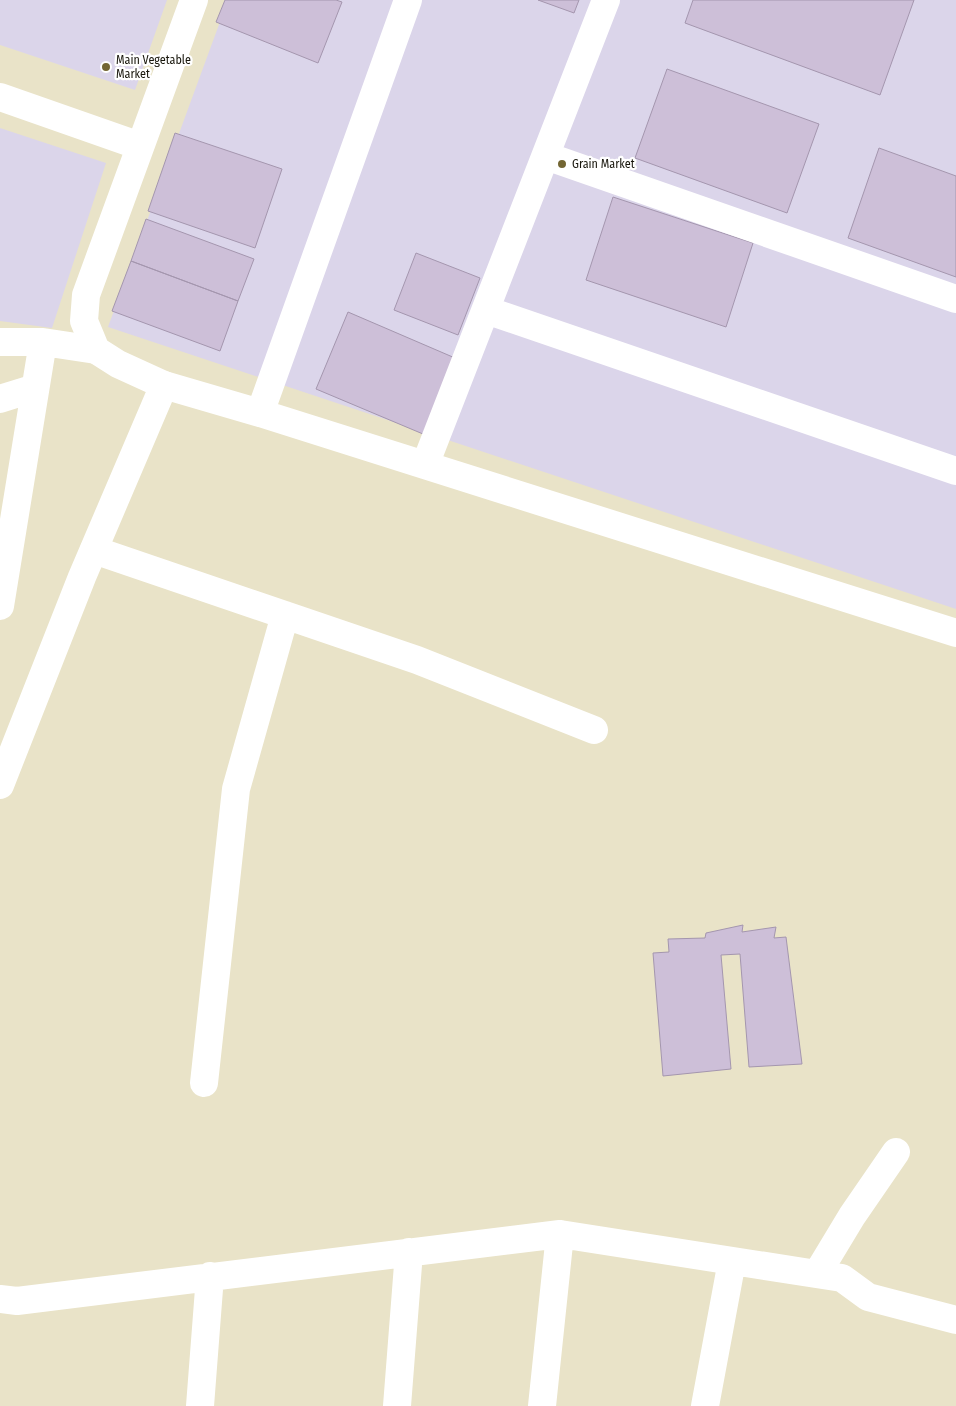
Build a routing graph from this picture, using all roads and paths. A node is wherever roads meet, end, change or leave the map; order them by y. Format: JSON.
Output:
{"nodes":[{"id":1,"x":194,"y":0,"type":"edge"},
{"id":2,"x":408,"y":0,"type":"edge"},
{"id":3,"x":606,"y":0,"type":"edge"},
{"id":4,"x":0,"y":97,"type":"edge"},
{"id":5,"x":140,"y":146,"type":"junction"},
{"id":6,"x":546,"y":156,"type":"junction"},
{"id":7,"x":956,"y":299,"type":"edge"},
{"id":8,"x":486,"y":310,"type":"junction"},
{"id":9,"x":0,"y":342,"type":"edge"},
{"id":10,"x":43,"y":342,"type":"junction"},
{"id":11,"x":96,"y":350,"type":"junction"},
{"id":12,"x":164,"y":385,"type":"junction"},
{"id":13,"x":35,"y":388,"type":"junction"},
{"id":14,"x":0,"y":400,"type":"edge"},
{"id":15,"x":260,"y":413,"type":"junction"},
{"id":16,"x":425,"y":465,"type":"junction"},
{"id":17,"x":956,"y":471,"type":"edge"},
{"id":18,"x":94,"y":550,"type":"junction"},
{"id":19,"x":0,"y":606,"type":"edge"},
{"id":20,"x":285,"y":615,"type":"junction"},
{"id":21,"x":956,"y":633,"type":"edge"},
{"id":22,"x":594,"y":730,"type":"dead end"},
{"id":23,"x":0,"y":785,"type":"edge"},
{"id":24,"x":204,"y":1083,"type":"dead end"},
{"id":25,"x":896,"y":1152,"type":"dead end"},
{"id":26,"x":560,"y":1234,"type":"junction"},
{"id":27,"x":409,"y":1252,"type":"junction"},
{"id":28,"x":732,"y":1261,"type":"junction"},
{"id":29,"x":818,"y":1274,"type":"junction"},
{"id":30,"x":210,"y":1276,"type":"junction"},
{"id":31,"x":0,"y":1299,"type":"edge"},
{"id":32,"x":956,"y":1320,"type":"edge"},
{"id":33,"x":200,"y":1406,"type":"edge"},
{"id":34,"x":398,"y":1406,"type":"edge"},
{"id":35,"x":542,"y":1406,"type":"edge"},
{"id":36,"x":705,"y":1406,"type":"edge"}],
"edges":[{"from":1,"to":5,"type":"street"},
{"from":2,"to":15,"type":"street"},
{"from":3,"to":6,"type":"street"},
{"from":4,"to":5,"type":"street"},
{"from":5,"to":11,"type":"street"},
{"from":6,"to":7,"type":"street"},
{"from":6,"to":8,"type":"street"},
{"from":8,"to":16,"type":"street"},
{"from":8,"to":17,"type":"street"},
{"from":9,"to":10,"type":"street"},
{"from":10,"to":11,"type":"street"},
{"from":10,"to":13,"type":"street"},
{"from":11,"to":12,"type":"street"},
{"from":12,"to":15,"type":"street"},
{"from":12,"to":18,"type":"street"},
{"from":13,"to":14,"type":"street"},
{"from":13,"to":19,"type":"street"},
{"from":15,"to":16,"type":"street"},
{"from":16,"to":21,"type":"street"},
{"from":18,"to":20,"type":"street"},
{"from":18,"to":23,"type":"street"},
{"from":20,"to":22,"type":"street"},
{"from":20,"to":24,"type":"street"},
{"from":25,"to":29,"type":"street"},
{"from":26,"to":27,"type":"street"},
{"from":26,"to":28,"type":"street"},
{"from":26,"to":35,"type":"street"},
{"from":27,"to":30,"type":"street"},
{"from":27,"to":34,"type":"street"},
{"from":28,"to":29,"type":"street"},
{"from":28,"to":36,"type":"street"},
{"from":29,"to":32,"type":"street"},
{"from":30,"to":31,"type":"street"},
{"from":30,"to":33,"type":"street"}]}
